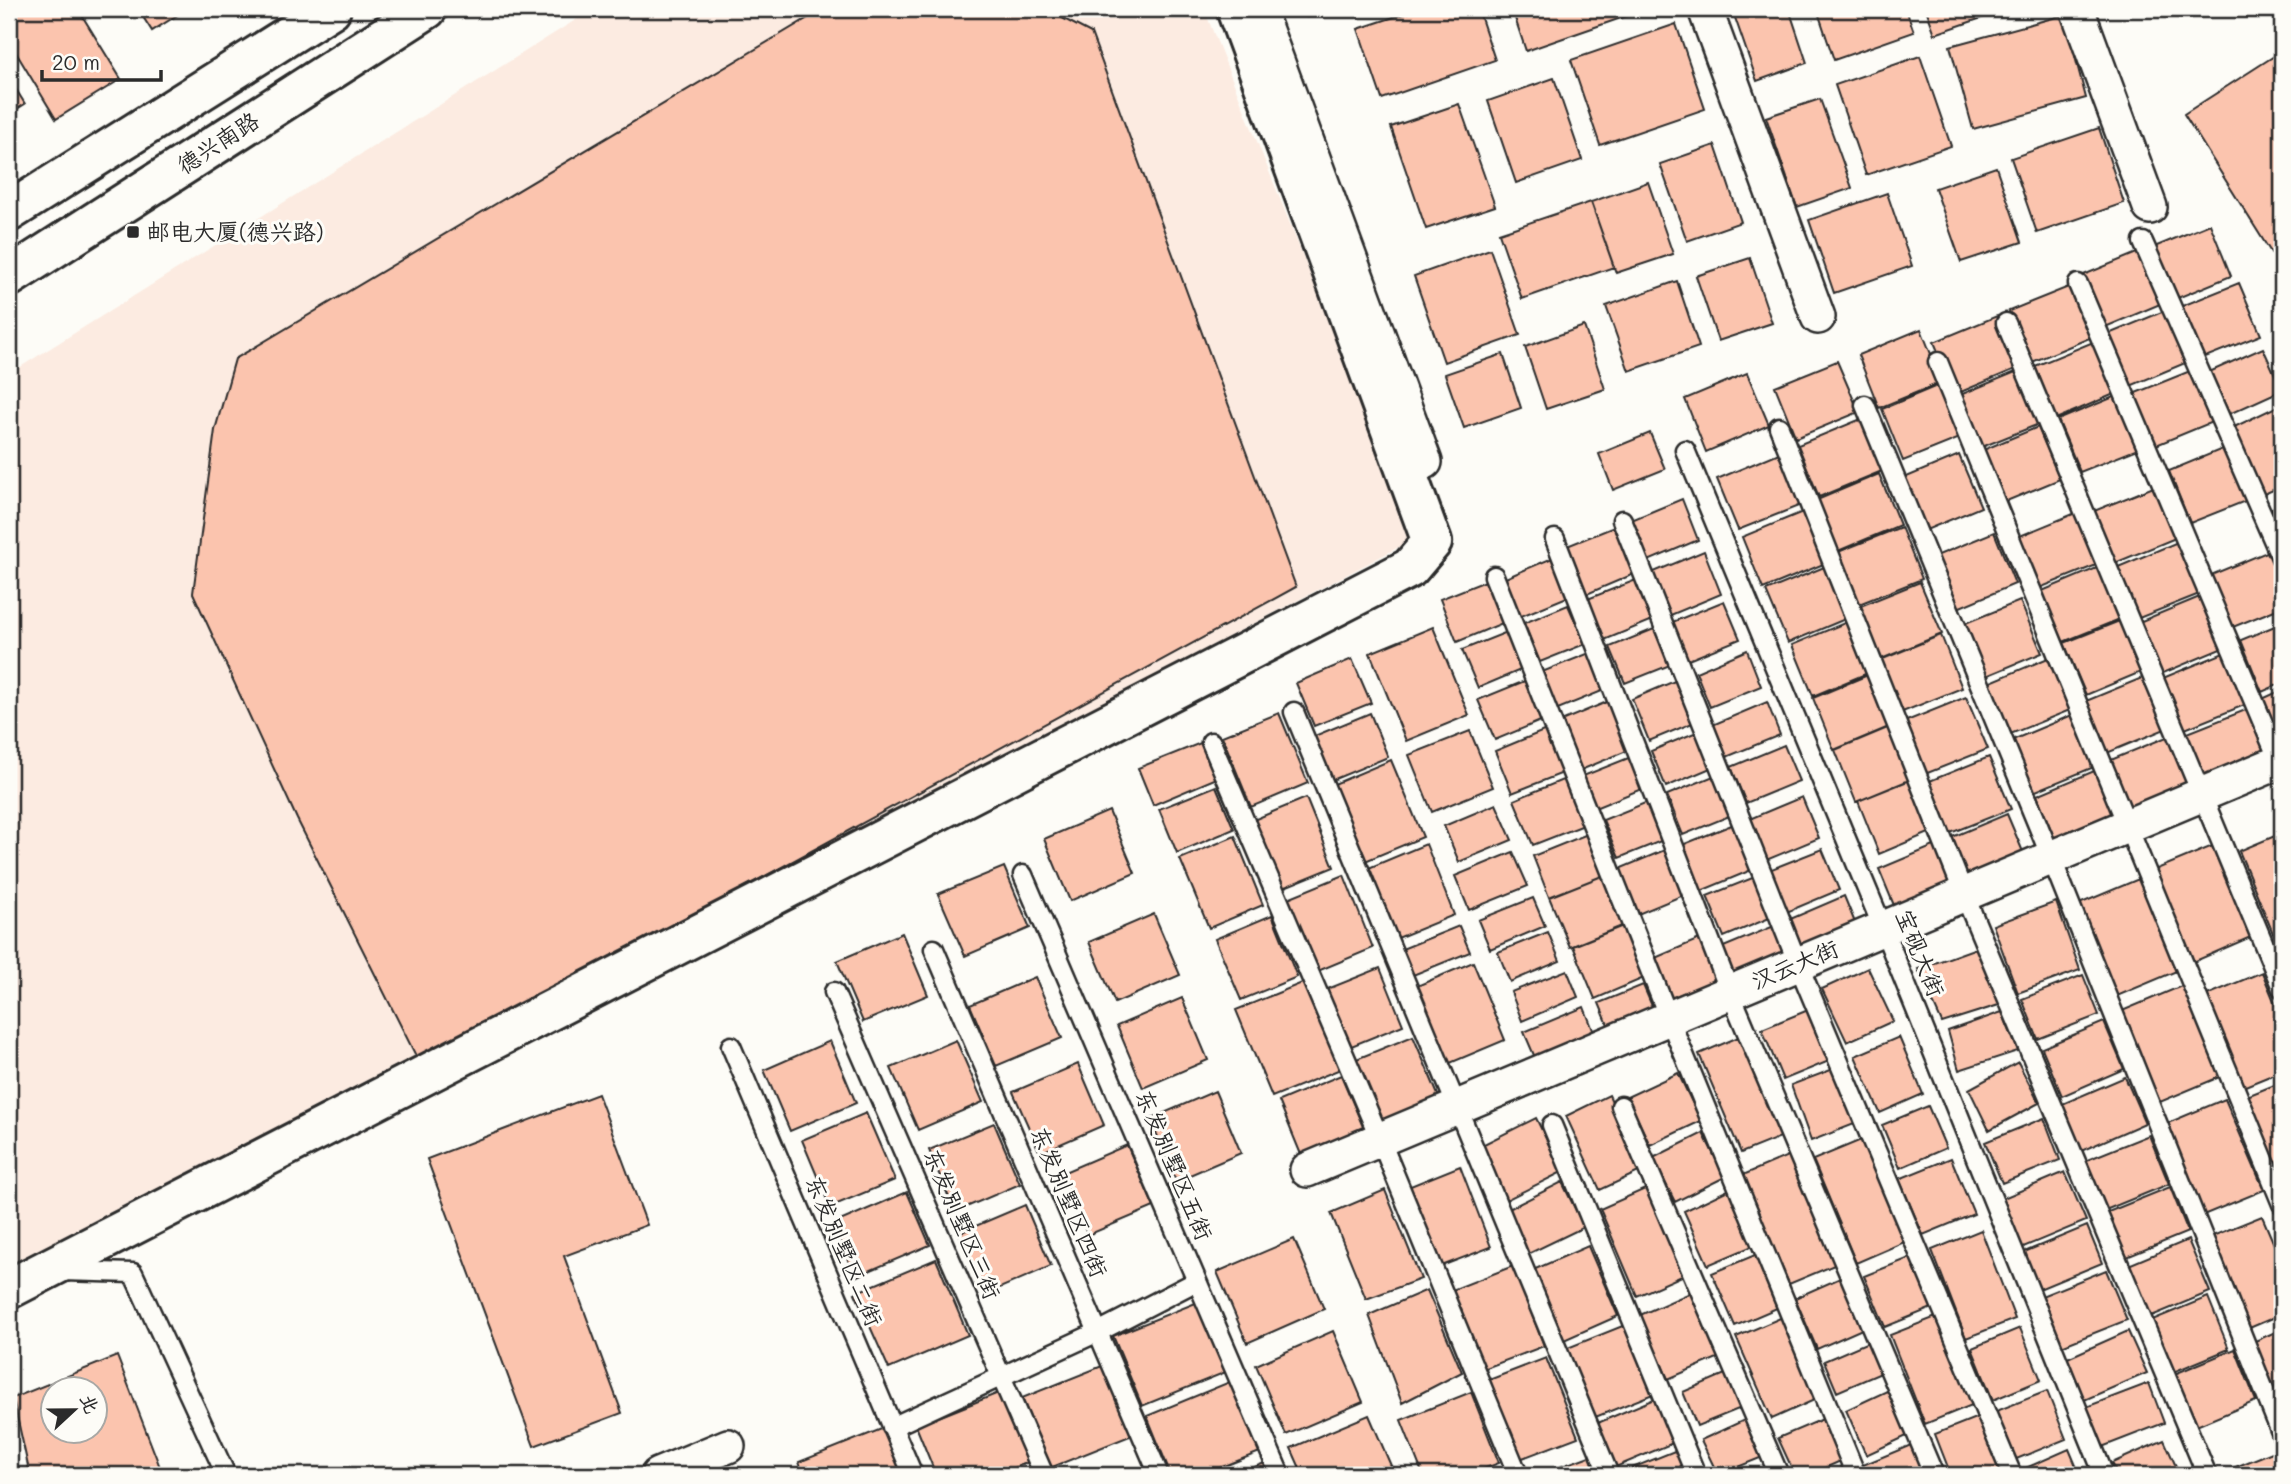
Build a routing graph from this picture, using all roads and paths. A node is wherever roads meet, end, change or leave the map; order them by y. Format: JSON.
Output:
{"nodes":[{"id":1,"x":331,"y":9,"type":"edge"},
{"id":2,"x":427,"y":9,"type":"edge"},
{"id":3,"x":1236,"y":9,"type":"edge"},
{"id":4,"x":1258,"y":9,"type":"edge"},
{"id":5,"x":1705,"y":9,"type":"edge"},
{"id":6,"x":2077,"y":9,"type":"edge"},
{"id":7,"x":2150,"y":206,"type":"dead end"},
{"id":8,"x":9,"y":212,"type":"edge"},
{"id":9,"x":2143,"y":242,"type":"dead end"},
{"id":10,"x":9,"y":277,"type":"edge"},
{"id":11,"x":2078,"y":284,"type":"dead end"},
{"id":12,"x":1818,"y":317,"type":"dead end"},
{"id":13,"x":2006,"y":323,"type":"dead end"},
{"id":14,"x":1938,"y":362,"type":"dead end"},
{"id":15,"x":1865,"y":405,"type":"dead end"},
{"id":16,"x":1779,"y":427,"type":"dead end"},
{"id":17,"x":1685,"y":450,"type":"dead end"},
{"id":18,"x":1425,"y":462,"type":"dead end"},
{"id":19,"x":1622,"y":520,"type":"dead end"},
{"id":20,"x":1555,"y":539,"type":"dead end"},
{"id":21,"x":2282,"y":560,"type":"edge"},
{"id":22,"x":1494,"y":576,"type":"dead end"},
{"id":23,"x":1294,"y":712,"type":"dead end"},
{"id":24,"x":1211,"y":742,"type":"dead end"},
{"id":25,"x":2281,"y":764,"type":"edge"},
{"id":26,"x":2204,"y":794,"type":"junction"},
{"id":27,"x":2129,"y":825,"type":"junction"},
{"id":28,"x":2051,"y":857,"type":"junction"},
{"id":29,"x":1023,"y":875,"type":"dead end"},
{"id":30,"x":1964,"y":894,"type":"junction"},
{"id":31,"x":1883,"y":928,"type":"junction"},
{"id":32,"x":933,"y":949,"type":"dead end"},
{"id":33,"x":1798,"y":964,"type":"junction"},
{"id":34,"x":2282,"y":988,"type":"edge"},
{"id":35,"x":834,"y":992,"type":"dead end"},
{"id":36,"x":1730,"y":992,"type":"junction"},
{"id":37,"x":1669,"y":1018,"type":"junction"},
{"id":38,"x":731,"y":1046,"type":"dead end"},
{"id":39,"x":1621,"y":1106,"type":"dead end"},
{"id":40,"x":1455,"y":1108,"type":"junction"},
{"id":41,"x":1552,"y":1125,"type":"dead end"},
{"id":42,"x":1380,"y":1139,"type":"junction"},
{"id":43,"x":1307,"y":1170,"type":"dead end"},
{"id":44,"x":2282,"y":1204,"type":"edge"},
{"id":45,"x":43,"y":1270,"type":"junction"},
{"id":46,"x":1197,"y":1281,"type":"junction"},
{"id":47,"x":9,"y":1289,"type":"edge"},
{"id":48,"x":1098,"y":1332,"type":"junction"},
{"id":49,"x":1002,"y":1378,"type":"junction"},
{"id":50,"x":892,"y":1427,"type":"junction"},
{"id":51,"x":2282,"y":1435,"type":"edge"},
{"id":52,"x":727,"y":1446,"type":"dead end"},
{"id":53,"x":226,"y":1475,"type":"edge"},
{"id":54,"x":658,"y":1475,"type":"edge"},
{"id":55,"x":913,"y":1475,"type":"edge"},
{"id":56,"x":1044,"y":1475,"type":"edge"},
{"id":57,"x":1159,"y":1475,"type":"edge"},
{"id":58,"x":1280,"y":1475,"type":"edge"},
{"id":59,"x":1518,"y":1475,"type":"edge"},
{"id":60,"x":1609,"y":1475,"type":"edge"},
{"id":61,"x":1696,"y":1475,"type":"edge"},
{"id":62,"x":1779,"y":1475,"type":"edge"},
{"id":63,"x":1856,"y":1475,"type":"edge"},
{"id":64,"x":1934,"y":1475,"type":"edge"},
{"id":65,"x":2012,"y":1475,"type":"edge"},
{"id":66,"x":2105,"y":1475,"type":"edge"},
{"id":67,"x":2207,"y":1475,"type":"edge"}],
"edges":[{"from":1,"to":8,"type":"street"},
{"from":2,"to":10,"type":"street","name":"德兴南路"},
{"from":3,"to":45,"type":"street"},
{"from":4,"to":18,"type":"street"},
{"from":5,"to":12,"type":"street"},
{"from":6,"to":7,"type":"street"},
{"from":9,"to":21,"type":"lane"},
{"from":11,"to":25,"type":"lane"},
{"from":13,"to":26,"type":"lane"},
{"from":14,"to":27,"type":"lane"},
{"from":15,"to":28,"type":"lane"},
{"from":16,"to":30,"type":"lane"},
{"from":17,"to":31,"type":"lane","name":"宝砚大街"},
{"from":19,"to":33,"type":"lane"},
{"from":20,"to":36,"type":"lane"},
{"from":22,"to":37,"type":"lane"},
{"from":23,"to":40,"type":"lane"},
{"from":24,"to":42,"type":"lane"},
{"from":25,"to":26,"type":"street","name":"汉云大街"},
{"from":26,"to":27,"type":"street","name":"汉云大街"},
{"from":26,"to":34,"type":"lane"},
{"from":27,"to":28,"type":"street","name":"汉云大街"},
{"from":27,"to":44,"type":"lane"},
{"from":28,"to":30,"type":"street","name":"汉云大街"},
{"from":28,"to":51,"type":"lane"},
{"from":29,"to":46,"type":"lane","name":"东发别墅区五街"},
{"from":30,"to":31,"type":"street","name":"汉云大街"},
{"from":30,"to":67,"type":"lane"},
{"from":31,"to":33,"type":"street","name":"汉云大街"},
{"from":31,"to":66,"type":"lane","name":"宝砚大街"},
{"from":32,"to":48,"type":"lane","name":"东发别墅区四街"},
{"from":33,"to":36,"type":"street","name":"汉云大街"},
{"from":33,"to":65,"type":"lane"},
{"from":35,"to":49,"type":"lane","name":"东发别墅区三街"},
{"from":36,"to":37,"type":"street","name":"汉云大街"},
{"from":36,"to":64,"type":"lane"},
{"from":37,"to":40,"type":"street","name":"汉云大街"},
{"from":37,"to":63,"type":"lane"},
{"from":38,"to":50,"type":"lane","name":"东发别墅区二街"},
{"from":39,"to":62,"type":"lane"},
{"from":40,"to":42,"type":"street","name":"汉云大街"},
{"from":40,"to":60,"type":"lane"},
{"from":41,"to":61,"type":"lane"},
{"from":42,"to":43,"type":"street","name":"汉云大街"},
{"from":42,"to":59,"type":"lane"},
{"from":45,"to":47,"type":"street"},
{"from":45,"to":53,"type":"lane"},
{"from":46,"to":48,"type":"lane"},
{"from":46,"to":58,"type":"lane","name":"东发别墅区五街"},
{"from":48,"to":49,"type":"lane"},
{"from":48,"to":57,"type":"lane","name":"东发别墅区四街"},
{"from":49,"to":50,"type":"lane"},
{"from":49,"to":56,"type":"lane","name":"东发别墅区三街"},
{"from":50,"to":55,"type":"lane","name":"东发别墅区二街"},
{"from":52,"to":54,"type":"street"}]}
